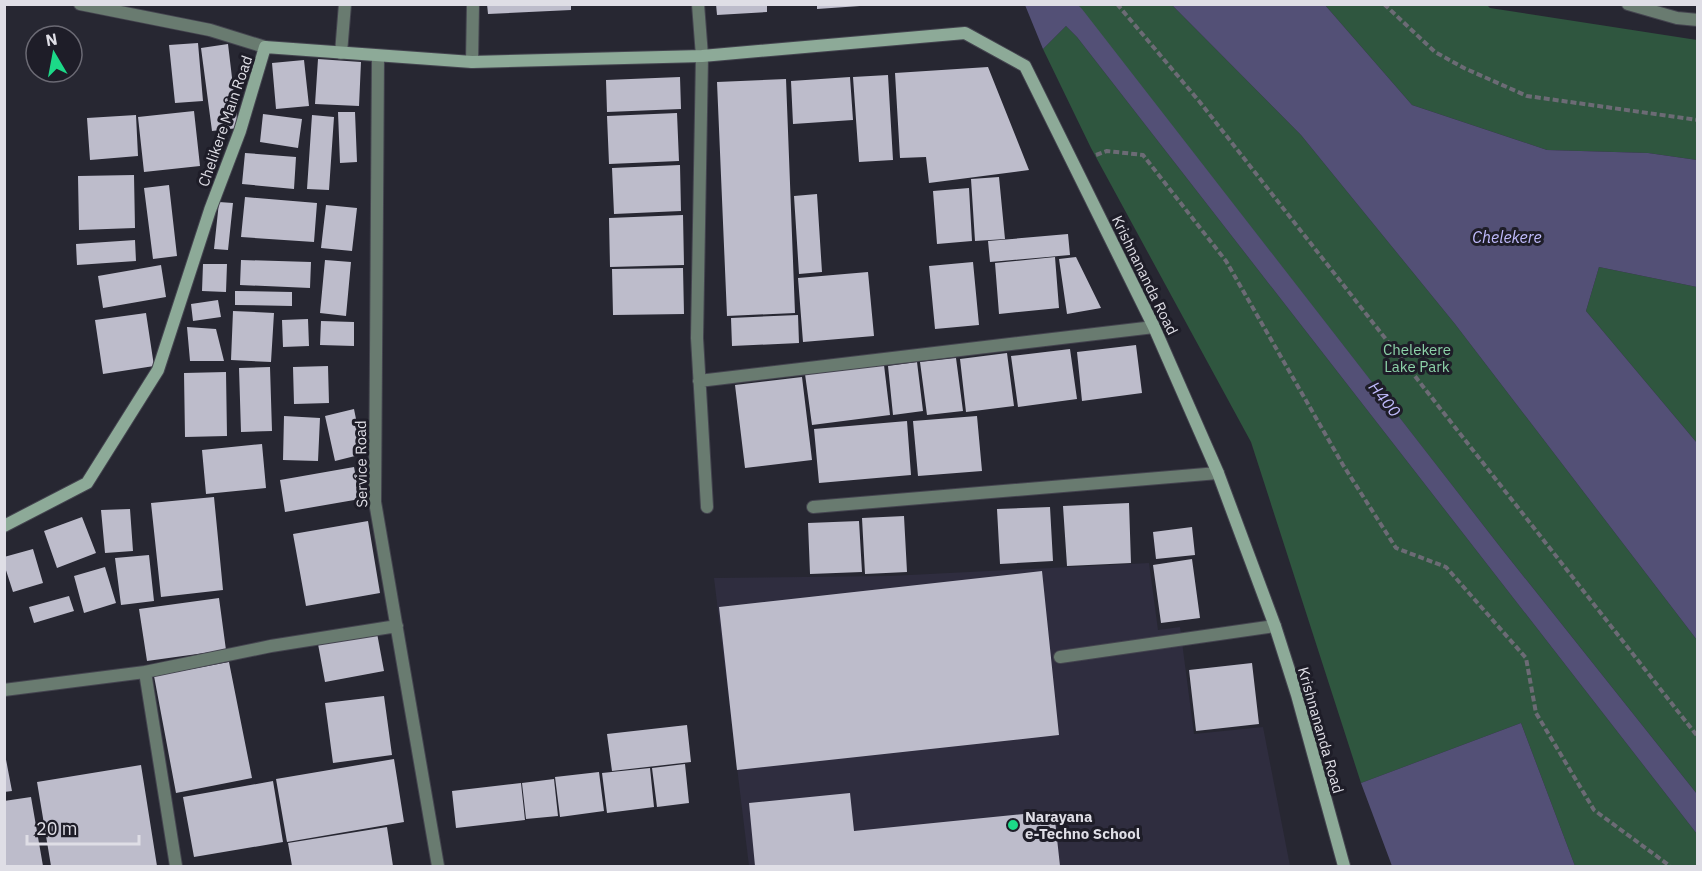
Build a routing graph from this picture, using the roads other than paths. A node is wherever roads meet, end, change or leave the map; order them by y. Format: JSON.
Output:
{"nodes":[{"id":1,"x":80,"y":4,"type":"edge"},
{"id":2,"x":345,"y":4,"type":"edge"},
{"id":3,"x":473,"y":4,"type":"edge"},
{"id":4,"x":698,"y":4,"type":"edge"},
{"id":5,"x":1628,"y":4,"type":"edge"},
{"id":6,"x":1677,"y":11,"type":"edge"},
{"id":7,"x":1698,"y":20,"type":"edge"},
{"id":8,"x":265,"y":47,"type":"junction"},
{"id":9,"x":341,"y":53,"type":"junction"},
{"id":10,"x":378,"y":56,"type":"junction"},
{"id":11,"x":702,"y":56,"type":"junction"},
{"id":12,"x":472,"y":62,"type":"junction"},
{"id":13,"x":1154,"y":327,"type":"junction"},
{"id":14,"x":699,"y":381,"type":"junction"},
{"id":15,"x":1218,"y":473,"type":"junction"},
{"id":16,"x":707,"y":507,"type":"dead end"},
{"id":17,"x":813,"y":507,"type":"dead end"},
{"id":18,"x":4,"y":526,"type":"edge"},
{"id":19,"x":397,"y":626,"type":"junction"},
{"id":20,"x":1275,"y":626,"type":"junction"},
{"id":21,"x":1060,"y":657,"type":"dead end"},
{"id":22,"x":145,"y":672,"type":"junction"},
{"id":23,"x":4,"y":690,"type":"edge"},
{"id":24,"x":177,"y":867,"type":"edge"},
{"id":25,"x":438,"y":867,"type":"edge"},
{"id":26,"x":1344,"y":867,"type":"edge"}],
"edges":[{"from":1,"to":8,"type":"street"},
{"from":2,"to":9,"type":"street"},
{"from":3,"to":12,"type":"street"},
{"from":4,"to":11,"type":"street"},
{"from":5,"to":6,"type":"street"},
{"from":6,"to":7,"type":"street"},
{"from":8,"to":9,"type":"street","name":"Chelikere Main Road"},
{"from":8,"to":18,"type":"street","name":"Chelikere Main Road"},
{"from":9,"to":10,"type":"street","name":"Chelikere Main Road"},
{"from":10,"to":12,"type":"street","name":"Chelikere Main Road"},
{"from":10,"to":19,"type":"street","name":"Service Road"},
{"from":11,"to":12,"type":"street","name":"Chelikere Main Road"},
{"from":11,"to":13,"type":"street","name":"Krishnananda Road"},
{"from":11,"to":14,"type":"street"},
{"from":13,"to":14,"type":"street"},
{"from":13,"to":15,"type":"street","name":"Krishnananda Road"},
{"from":14,"to":16,"type":"street"},
{"from":15,"to":17,"type":"street"},
{"from":15,"to":20,"type":"street","name":"Krishnananda Road"},
{"from":19,"to":22,"type":"street"},
{"from":19,"to":25,"type":"street","name":"Service Road"},
{"from":20,"to":21,"type":"street"},
{"from":20,"to":26,"type":"street","name":"Krishnananda Road"},
{"from":22,"to":23,"type":"street"},
{"from":22,"to":24,"type":"street"}]}
